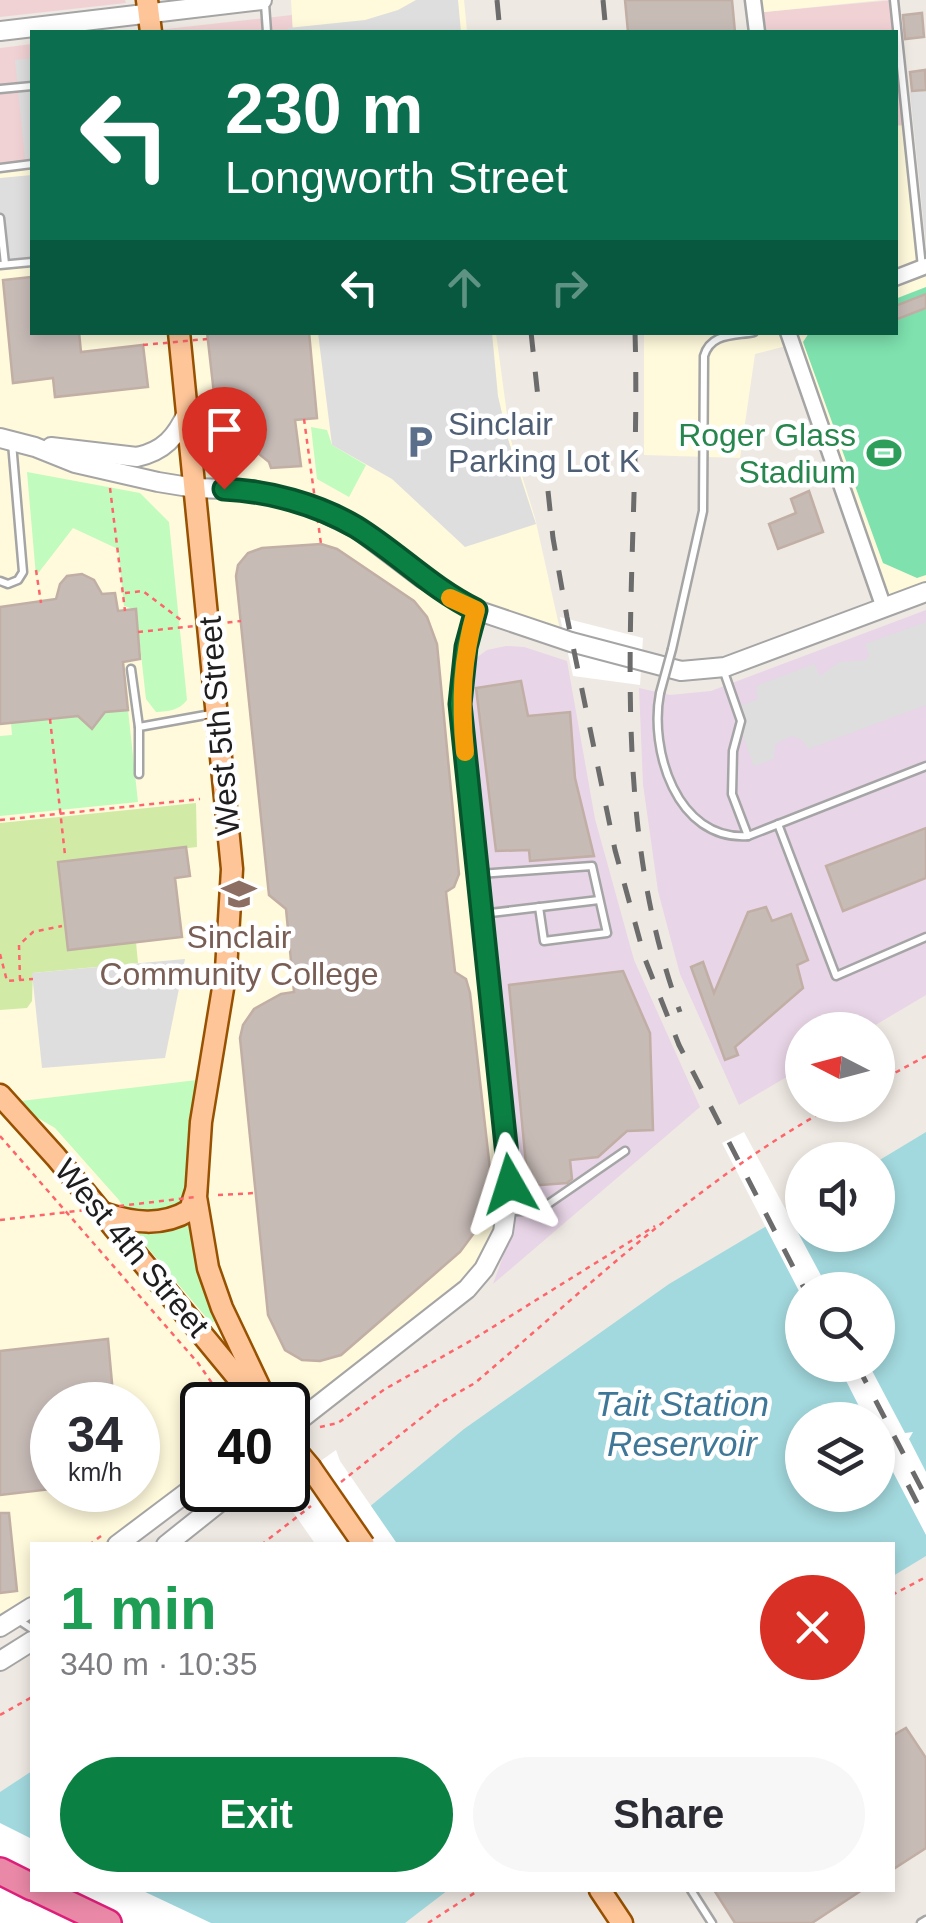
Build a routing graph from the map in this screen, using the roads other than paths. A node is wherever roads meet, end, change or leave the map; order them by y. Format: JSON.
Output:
{"nodes":[{"id":1,"x":263,"y":0,"type":"edge"},
{"id":2,"x":753,"y":0,"type":"edge"},
{"id":3,"x":894,"y":0,"type":"edge"},
{"id":4,"x":149,"y":15,"type":"edge"},
{"id":5,"x":267,"y":30,"type":"edge"},
{"id":6,"x":757,"y":30,"type":"edge"},
{"id":7,"x":897,"y":30,"type":"edge"},
{"id":8,"x":0,"y":32,"type":"edge"},
{"id":9,"x":898,"y":36,"type":"edge"},
{"id":10,"x":30,"y":88,"type":"edge"},
{"id":11,"x":0,"y":89,"type":"edge"},
{"id":12,"x":30,"y":164,"type":"edge"},
{"id":13,"x":0,"y":168,"type":"edge"},
{"id":14,"x":0,"y":218,"type":"edge"},
{"id":15,"x":30,"y":262,"type":"edge"},
{"id":16,"x":2,"y":264,"type":"edge"},
{"id":17,"x":924,"y":267,"type":"edge"},
{"id":18,"x":898,"y":277,"type":"edge"},
{"id":19,"x":180,"y":335,"type":"edge"},
{"id":20,"x":734,"y":335,"type":"edge"},
{"id":21,"x":789,"y":335,"type":"edge"},
{"id":22,"x":188,"y":413,"type":"junction"},
{"id":23,"x":3,"y":436,"type":"edge"},
{"id":24,"x":35,"y":446,"type":"junction"},
{"id":25,"x":195,"y":488,"type":"junction"},
{"id":26,"x":0,"y":581,"type":"edge"},
{"id":27,"x":926,"y":592,"type":"edge"},
{"id":28,"x":884,"y":608,"type":"junction"},
{"id":29,"x":476,"y":610,"type":"junction"},
{"id":30,"x":722,"y":668,"type":"junction"},
{"id":31,"x":130,"y":669,"type":"dead end"},
{"id":32,"x":218,"y":713,"type":"junction"},
{"id":33,"x":139,"y":727,"type":"junction"},
{"id":34,"x":926,"y":766,"type":"edge"},
{"id":35,"x":139,"y":774,"type":"dead end"},
{"id":36,"x":778,"y":824,"type":"junction"},
{"id":37,"x":748,"y":836,"type":"junction"},
{"id":38,"x":476,"y":874,"type":"junction"},
{"id":39,"x":600,"y":900,"type":"junction"},
{"id":40,"x":540,"y":907,"type":"junction"},
{"id":41,"x":481,"y":914,"type":"junction"},
{"id":42,"x":926,"y":937,"type":"edge"},
{"id":43,"x":0,"y":1095,"type":"edge"},
{"id":44,"x":625,"y":1151,"type":"dead end"},
{"id":45,"x":196,"y":1194,"type":"junction"},
{"id":46,"x":508,"y":1211,"type":"junction"},
{"id":47,"x":101,"y":1212,"type":"junction"},
{"id":48,"x":240,"y":1382,"type":"edge"},
{"id":49,"x":257,"y":1382,"type":"edge"},
{"id":50,"x":310,"y":1412,"type":"edge"},
{"id":51,"x":310,"y":1467,"type":"edge"},
{"id":52,"x":180,"y":1497,"type":"edge"},
{"id":53,"x":207,"y":1512,"type":"edge"},
{"id":54,"x":120,"y":1542,"type":"edge"},
{"id":55,"x":170,"y":1542,"type":"edge"},
{"id":56,"x":362,"y":1542,"type":"edge"},
{"id":57,"x":30,"y":1608,"type":"edge"},
{"id":58,"x":5,"y":1621,"type":"edge"},
{"id":59,"x":30,"y":1629,"type":"edge"},
{"id":60,"x":30,"y":1642,"type":"edge"},
{"id":61,"x":0,"y":1662,"type":"edge"},
{"id":62,"x":0,"y":1871,"type":"edge"},
{"id":63,"x":30,"y":1885,"type":"edge"},
{"id":64,"x":44,"y":1892,"type":"edge"},
{"id":65,"x":601,"y":1892,"type":"edge"},
{"id":66,"x":693,"y":1892,"type":"edge"},
{"id":67,"x":108,"y":1923,"type":"edge"},
{"id":68,"x":622,"y":1923,"type":"edge"},
{"id":69,"x":712,"y":1923,"type":"edge"}],
"edges":[{"from":1,"to":4,"type":"street"},
{"from":1,"to":5,"type":"lane"},
{"from":2,"to":6,"type":"street"},
{"from":3,"to":7,"type":"lane"},
{"from":4,"to":8,"type":"street"},
{"from":9,"to":17,"type":"lane"},
{"from":10,"to":11,"type":"lane"},
{"from":12,"to":13,"type":"lane"},
{"from":14,"to":16,"type":"lane"},
{"from":15,"to":16,"type":"lane"},
{"from":17,"to":18,"type":"street"},
{"from":19,"to":22,"type":"main road","name":"West 5th Street"},
{"from":20,"to":37,"type":"lane","bridge":true},
{"from":21,"to":28,"type":"street"},
{"from":22,"to":24,"type":"street"},
{"from":22,"to":25,"type":"main road","name":"West 5th Street"},
{"from":23,"to":24,"type":"street"},
{"from":23,"to":26,"type":"lane"},
{"from":24,"to":25,"type":"street"},
{"from":25,"to":29,"type":"street"},
{"from":25,"to":32,"type":"main road","name":"West 5th Street"},
{"from":27,"to":28,"type":"street"},
{"from":28,"to":30,"type":"street"},
{"from":29,"to":30,"type":"street"},
{"from":29,"to":38,"type":"street"},
{"from":30,"to":37,"type":"lane"},
{"from":31,"to":33,"type":"lane"},
{"from":32,"to":33,"type":"lane"},
{"from":32,"to":45,"type":"main road","name":"West 5th Street"},
{"from":33,"to":35,"type":"lane"},
{"from":34,"to":36,"type":"lane"},
{"from":36,"to":37,"type":"lane"},
{"from":36,"to":42,"type":"lane"},
{"from":38,"to":39,"type":"lane"},
{"from":38,"to":41,"type":"street"},
{"from":39,"to":40,"type":"lane"},
{"from":39,"to":40,"type":"lane"},
{"from":40,"to":41,"type":"lane"},
{"from":41,"to":46,"type":"street"},
{"from":43,"to":47,"type":"main road","name":"West 4th Street"},
{"from":44,"to":46,"type":"lane"},
{"from":45,"to":47,"type":"main road"},
{"from":45,"to":49,"type":"main road","name":"West 5th Street"},
{"from":46,"to":50,"type":"street"},
{"from":47,"to":48,"type":"main road","name":"West 4th Street"},
{"from":51,"to":56,"type":"main road","bridge":true},
{"from":52,"to":54,"type":"street"},
{"from":53,"to":55,"type":"street"},
{"from":57,"to":58,"type":"street"},
{"from":58,"to":59,"type":"lane"},
{"from":60,"to":61,"type":"street"},
{"from":62,"to":63,"type":"highway"},
{"from":64,"to":67,"type":"highway"},
{"from":65,"to":68,"type":"main road"},
{"from":66,"to":69,"type":"lane"}]}
